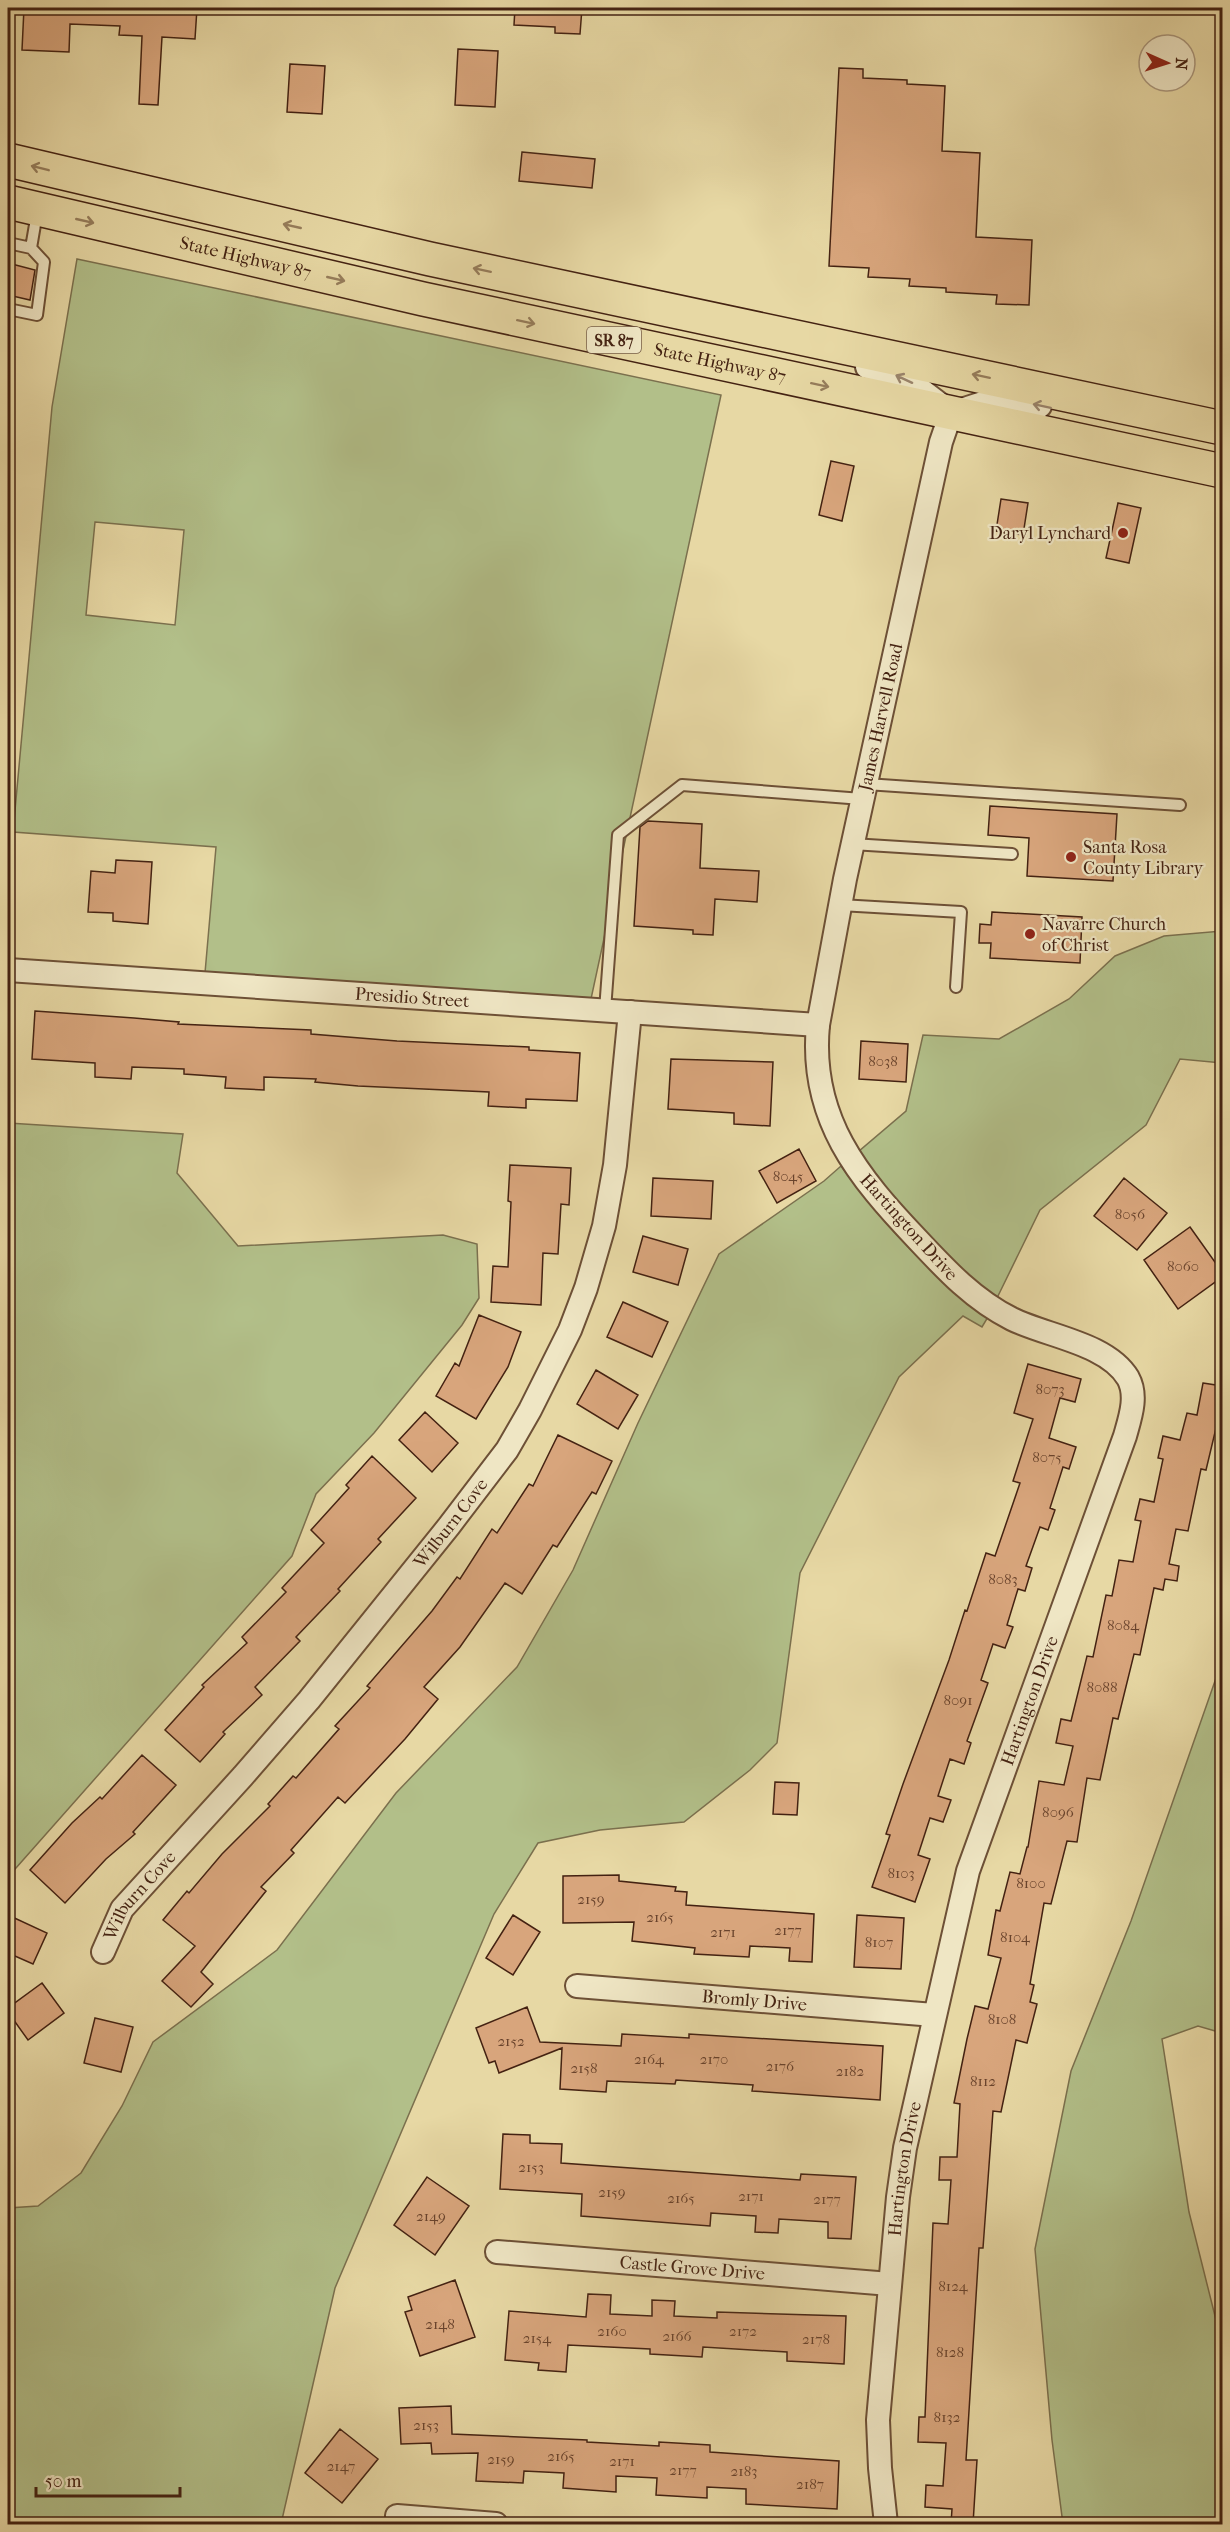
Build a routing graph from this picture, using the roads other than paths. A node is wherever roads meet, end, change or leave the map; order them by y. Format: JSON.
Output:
{"nodes":[{"id":1,"x":8,"y":160,"type":"edge"},
{"id":2,"x":23,"y":206,"type":"edge"},
{"id":3,"x":8,"y":243,"type":"edge"},
{"id":4,"x":31,"y":248,"type":"junction"},
{"id":5,"x":546,"y":283,"type":"junction"},
{"id":6,"x":8,"y":309,"type":"edge"},
{"id":7,"x":951,"y":413,"type":"junction"},
{"id":8,"x":1222,"y":428,"type":"edge"},
{"id":9,"x":1222,"y":442,"type":"edge"},
{"id":10,"x":1222,"y":471,"type":"edge"},
{"id":11,"x":864,"y":791,"type":"junction"},
{"id":12,"x":1180,"y":805,"type":"dead end"},
{"id":13,"x":852,"y":844,"type":"junction"},
{"id":14,"x":1012,"y":854,"type":"dead end"},
{"id":15,"x":840,"y":905,"type":"junction"},
{"id":16,"x":8,"y":970,"type":"edge"},
{"id":17,"x":956,"y":987,"type":"dead end"},
{"id":18,"x":605,"y":1010,"type":"junction"},
{"id":19,"x":630,"y":1012,"type":"junction"},
{"id":20,"x":818,"y":1025,"type":"junction"},
{"id":21,"x":103,"y":1952,"type":"dead end"},
{"id":22,"x":577,"y":1986,"type":"dead end"},
{"id":23,"x":934,"y":2015,"type":"junction"},
{"id":24,"x":497,"y":2252,"type":"dead end"},
{"id":25,"x":890,"y":2284,"type":"junction"},
{"id":26,"x":397,"y":2516,"type":"dead end"},
{"id":27,"x":496,"y":2524,"type":"edge"},
{"id":28,"x":886,"y":2524,"type":"edge"}],
"edges":[{"from":5,"to":1,"type":"highway","number":"SR 87","one_way":true},
{"from":2,"to":4,"type":"lane"},
{"from":2,"to":7,"type":"highway","name":"State Highway 87","number":"SR 87","one_way":true},
{"from":3,"to":4,"type":"lane"},
{"from":4,"to":6,"type":"lane"},
{"from":7,"to":5,"type":"street","one_way":true},
{"from":8,"to":5,"type":"highway","number":"SR 87","one_way":true},
{"from":9,"to":7,"type":"street","one_way":true},
{"from":7,"to":10,"type":"highway","name":"State Highway 87","number":"SR 87"},
{"from":7,"to":11,"type":"street","name":"James Harvell Road"},
{"from":11,"to":12,"type":"lane"},
{"from":11,"to":13,"type":"street","name":"James Harvell Road"},
{"from":11,"to":18,"type":"lane"},
{"from":13,"to":14,"type":"lane"},
{"from":13,"to":15,"type":"street","name":"James Harvell Road"},
{"from":15,"to":17,"type":"lane"},
{"from":15,"to":20,"type":"street","name":"James Harvell Road"},
{"from":16,"to":18,"type":"street","name":"Presidio Street"},
{"from":18,"to":19,"type":"street","name":"Presidio Street"},
{"from":19,"to":20,"type":"street","name":"Presidio Street"},
{"from":19,"to":21,"type":"street","name":"Wilburn Cove"},
{"from":20,"to":23,"type":"street","name":"Hartington Drive"},
{"from":22,"to":23,"type":"street","name":"Bromly Drive"},
{"from":23,"to":25,"type":"street","name":"Hartington Drive"},
{"from":24,"to":25,"type":"street","name":"Castle Grove Drive"},
{"from":25,"to":28,"type":"street","name":"Hartington Drive"},
{"from":26,"to":27,"type":"street"}]}
